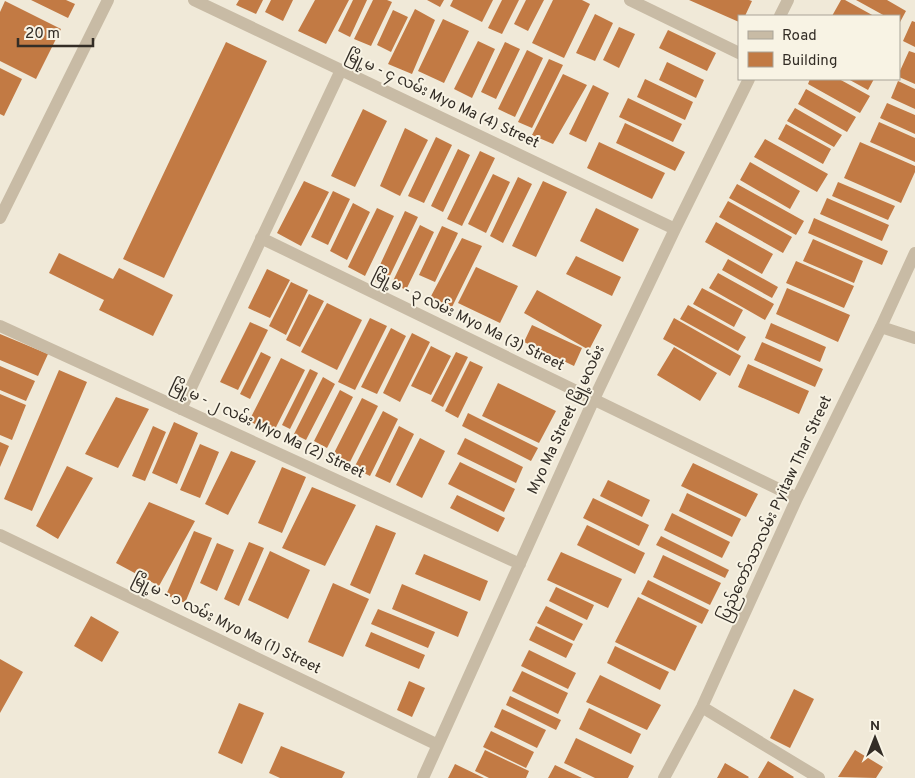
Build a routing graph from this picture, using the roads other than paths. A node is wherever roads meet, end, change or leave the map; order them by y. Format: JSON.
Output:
{"nodes":[{"id":1,"x":108,"y":0,"type":"edge"},
{"id":2,"x":194,"y":0,"type":"edge"},
{"id":3,"x":630,"y":0,"type":"edge"},
{"id":4,"x":788,"y":0,"type":"edge"},
{"id":5,"x":780,"y":15,"type":"edge"},
{"id":6,"x":738,"y":53,"type":"edge"},
{"id":7,"x":340,"y":70,"type":"junction"},
{"id":8,"x":749,"y":80,"type":"edge"},
{"id":9,"x":0,"y":218,"type":"edge"},
{"id":10,"x":675,"y":228,"type":"junction"},
{"id":11,"x":261,"y":238,"type":"junction"},
{"id":12,"x":915,"y":253,"type":"edge"},
{"id":13,"x":0,"y":326,"type":"edge"},
{"id":14,"x":881,"y":327,"type":"junction"},
{"id":15,"x":915,"y":338,"type":"edge"},
{"id":16,"x":594,"y":399,"type":"junction"},
{"id":17,"x":182,"y":409,"type":"junction"},
{"id":18,"x":797,"y":498,"type":"junction"},
{"id":19,"x":0,"y":535,"type":"edge"},
{"id":20,"x":520,"y":564,"type":"junction"},
{"id":21,"x":702,"y":707,"type":"junction"},
{"id":22,"x":438,"y":745,"type":"junction"},
{"id":23,"x":423,"y":778,"type":"edge"},
{"id":24,"x":664,"y":778,"type":"edge"},
{"id":25,"x":819,"y":778,"type":"edge"}],
"edges":[{"from":1,"to":9,"type":"street"},
{"from":2,"to":7,"type":"street","name":"မြို့မ - ၄ လမ်း Myo Ma (4) Street"},
{"from":3,"to":6,"type":"street"},
{"from":4,"to":5,"type":"street"},
{"from":7,"to":10,"type":"street","name":"မြို့မ - ၄ လမ်း Myo Ma (4) Street"},
{"from":7,"to":11,"type":"street"},
{"from":8,"to":10,"type":"street","name":"Myo Ma Street မြို့မလမ်း"},
{"from":10,"to":16,"type":"street","name":"Myo Ma Street မြို့မလမ်း"},
{"from":11,"to":16,"type":"street","name":"မြို့မ - ၃ လမ်း Myo Ma (3) Street"},
{"from":11,"to":17,"type":"street"},
{"from":12,"to":14,"type":"street","name":"ပြည်တော်သာလမ်း Pyitaw Thar Street"},
{"from":13,"to":17,"type":"street","name":"မြို့မ - ၂ လမ်း Myo Ma (2) Street"},
{"from":14,"to":15,"type":"street"},
{"from":14,"to":18,"type":"street","name":"ပြည်တော်သာလမ်း Pyitaw Thar Street"},
{"from":16,"to":18,"type":"street","name":"မြို့မ - ၃ လမ်း Myo Ma (3) Street"},
{"from":16,"to":20,"type":"street","name":"Myo Ma Street မြို့မလမ်း"},
{"from":17,"to":20,"type":"street","name":"မြို့မ - ၂ လမ်း Myo Ma (2) Street"},
{"from":18,"to":21,"type":"street","name":"ပြည်တော်သာလမ်း Pyitaw Thar Street"},
{"from":19,"to":22,"type":"street","name":"မြို့မ - ၁ လမ်း Myo Ma (1) Street"},
{"from":20,"to":22,"type":"street","name":"Myo Ma Street မြို့မလမ်း"},
{"from":21,"to":24,"type":"street","name":"ပြည်တော်သာလမ်း Pyitaw Thar Street"},
{"from":21,"to":25,"type":"street"},
{"from":22,"to":23,"type":"street","name":"Myo Ma Street မြို့မလမ်း"}]}
